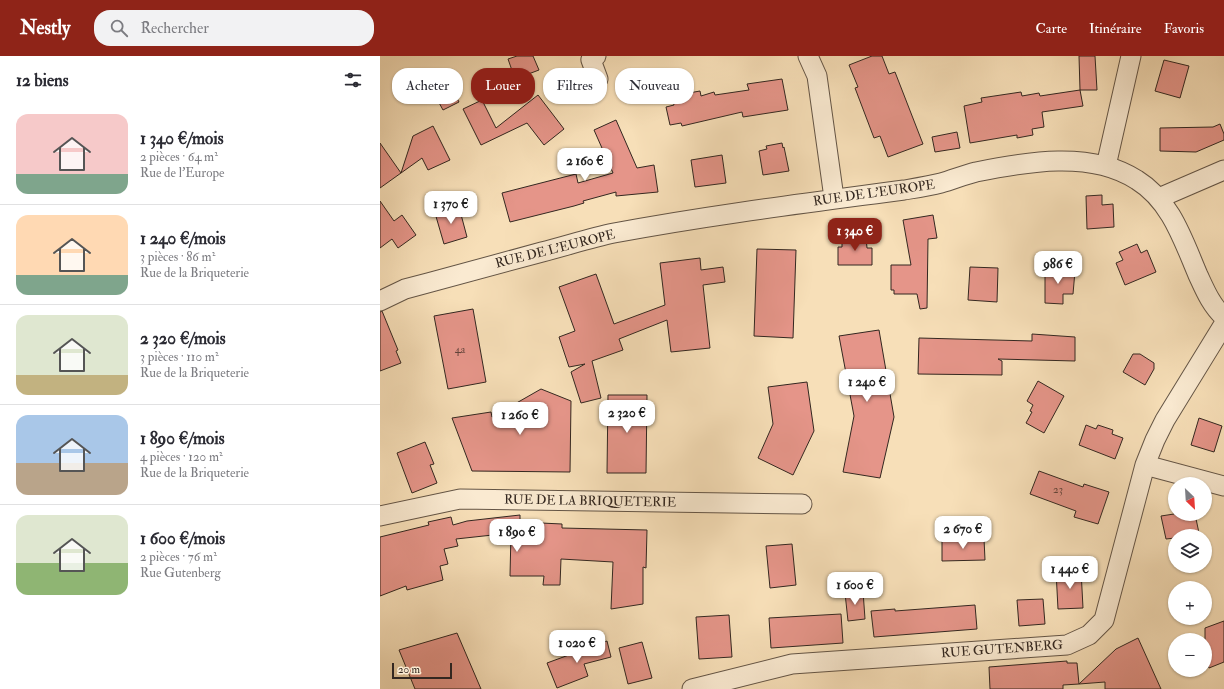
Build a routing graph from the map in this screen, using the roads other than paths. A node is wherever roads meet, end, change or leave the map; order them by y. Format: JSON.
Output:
{"nodes":[{"id":1,"x":596,"y":56,"type":"edge"},
{"id":2,"x":808,"y":56,"type":"edge"},
{"id":3,"x":1131,"y":56,"type":"edge"},
{"id":4,"x":594,"y":68,"type":"edge"},
{"id":5,"x":1106,"y":166,"type":"junction"},
{"id":6,"x":1224,"y":170,"type":"edge"},
{"id":7,"x":834,"y":198,"type":"junction"},
{"id":8,"x":1159,"y":198,"type":"junction"},
{"id":9,"x":380,"y":301,"type":"edge"},
{"id":10,"x":1224,"y":317,"type":"edge"},
{"id":11,"x":1224,"y":324,"type":"edge"},
{"id":12,"x":1145,"y":465,"type":"junction"},
{"id":13,"x":1224,"y":486,"type":"edge"},
{"id":14,"x":802,"y":504,"type":"dead end"},
{"id":15,"x":380,"y":516,"type":"edge"},
{"id":16,"x":692,"y":689,"type":"edge"}],
"edges":[{"from":1,"to":4,"type":"street"},
{"from":2,"to":7,"type":"street"},
{"from":3,"to":5,"type":"street"},
{"from":5,"to":7,"type":"street","name":"RUE DE L'EUROPE"},
{"from":5,"to":8,"type":"street","name":"RUE DE L'EUROPE"},
{"from":6,"to":8,"type":"street"},
{"from":7,"to":9,"type":"street","name":"RUE DE L'EUROPE"},
{"from":8,"to":10,"type":"street","name":"RUE DE L'EUROPE"},
{"from":11,"to":12,"type":"street","name":"RUE GUTENBERG"},
{"from":12,"to":13,"type":"street"},
{"from":12,"to":16,"type":"street","name":"RUE GUTENBERG"},
{"from":14,"to":15,"type":"street","name":"RUE DE LA BRIQUETERIE"}]}
